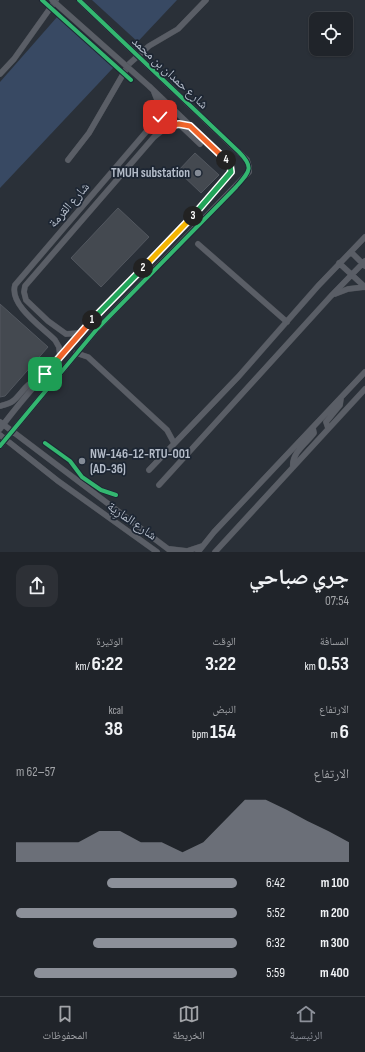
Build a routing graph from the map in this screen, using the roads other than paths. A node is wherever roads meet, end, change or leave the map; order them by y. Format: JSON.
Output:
{"nodes":[{"id":1,"x":52,"y":0,"type":"edge"},
{"id":2,"x":56,"y":0,"type":"edge"},
{"id":3,"x":79,"y":0,"type":"edge"},
{"id":4,"x":206,"y":0,"type":"edge"},
{"id":5,"x":0,"y":74,"type":"edge"},
{"id":6,"x":152,"y":88,"type":"junction"},
{"id":7,"x":156,"y":120,"type":"junction"},
{"id":8,"x":179,"y":124,"type":"junction"},
{"id":9,"x":190,"y":126,"type":"junction"},
{"id":10,"x":165,"y":128,"type":"junction"},
{"id":11,"x":200,"y":144,"type":"dead end"},
{"id":12,"x":68,"y":160,"type":"dead end"},
{"id":13,"x":365,"y":237,"type":"edge"},
{"id":14,"x":198,"y":244,"type":"dead end"},
{"id":15,"x":351,"y":252,"type":"junction"},
{"id":16,"x":339,"y":263,"type":"junction"},
{"id":17,"x":364,"y":264,"type":"edge"},
{"id":18,"x":352,"y":275,"type":"junction"},
{"id":19,"x":365,"y":287,"type":"edge"},
{"id":20,"x":331,"y":296,"type":"junction"},
{"id":21,"x":48,"y":321,"type":"junction"},
{"id":22,"x":286,"y":323,"type":"junction"},
{"id":23,"x":45,"y":331,"type":"junction"},
{"id":24,"x":80,"y":333,"type":"junction"},
{"id":25,"x":76,"y":354,"type":"junction"},
{"id":26,"x":60,"y":357,"type":"junction"},
{"id":27,"x":365,"y":372,"type":"edge"},
{"id":28,"x":39,"y":380,"type":"junction"},
{"id":29,"x":365,"y":389,"type":"edge"},
{"id":30,"x":341,"y":398,"type":"junction"},
{"id":31,"x":0,"y":406,"type":"edge"},
{"id":32,"x":1,"y":426,"type":"edge"},
{"id":33,"x":313,"y":428,"type":"junction"},
{"id":34,"x":328,"y":428,"type":"junction"},
{"id":35,"x":12,"y":432,"type":"junction"},
{"id":36,"x":0,"y":435,"type":"edge"},
{"id":37,"x":5,"y":440,"type":"junction"},
{"id":38,"x":174,"y":443,"type":"junction"},
{"id":39,"x":0,"y":446,"type":"edge"},
{"id":40,"x":292,"y":467,"type":"junction"},
{"id":41,"x":149,"y":470,"type":"dead end"},
{"id":42,"x":159,"y":485,"type":"dead end"},
{"id":43,"x":204,"y":545,"type":"junction"},
{"id":44,"x":170,"y":550,"type":"edge"},
{"id":45,"x":157,"y":552,"type":"edge"},
{"id":46,"x":198,"y":552,"type":"edge"},
{"id":47,"x":215,"y":552,"type":"edge"}],
"edges":[{"from":1,"to":6,"type":"street","name":"شارع حمدان بن محمد","bridge":true},
{"from":2,"to":5,"type":"street"},
{"from":3,"to":25,"type":"street","name":"شارع حمدان بن محمد","bridge":true},
{"from":4,"to":12,"type":"street"},
{"from":6,"to":7,"type":"street"},
{"from":6,"to":9,"type":"street","name":"شارع حمدان بن محمد"},
{"from":7,"to":10,"type":"street"},
{"from":7,"to":23,"type":"street","name":"شارع القرمة"},
{"from":8,"to":9,"type":"street","name":"شارع القرمة"},
{"from":8,"to":10,"type":"street","name":"شارع القرمة"},
{"from":8,"to":11,"type":"street"},
{"from":9,"to":24,"type":"street","name":"شارع حمدان بن محمد"},
{"from":10,"to":21,"type":"street","name":"شارع القرمة"},
{"from":13,"to":15,"type":"street"},
{"from":14,"to":22,"type":"street"},
{"from":15,"to":16,"type":"street"},
{"from":15,"to":17,"type":"street"},
{"from":16,"to":18,"type":"street"},
{"from":16,"to":22,"type":"street"},
{"from":17,"to":18,"type":"street"},
{"from":18,"to":19,"type":"street"},
{"from":18,"to":20,"type":"street"},
{"from":19,"to":20,"type":"street"},
{"from":20,"to":42,"type":"street"},
{"from":21,"to":23,"type":"street"},
{"from":21,"to":24,"type":"street","name":"شارع القرمة"},
{"from":22,"to":38,"type":"street"},
{"from":23,"to":26,"type":"street","name":"شارع القرمة"},
{"from":24,"to":26,"type":"street"},
{"from":25,"to":35,"type":"street"},
{"from":25,"to":38,"type":"street"},
{"from":26,"to":28,"type":"street"},
{"from":27,"to":30,"type":"street"},
{"from":28,"to":31,"type":"street"},
{"from":28,"to":32,"type":"street"},
{"from":29,"to":34,"type":"street"},
{"from":30,"to":33,"type":"street"},
{"from":30,"to":34,"type":"street"},
{"from":32,"to":35,"type":"street","name":"شارع المارِية"},
{"from":33,"to":40,"type":"street"},
{"from":33,"to":43,"type":"street"},
{"from":34,"to":40,"type":"street"},
{"from":35,"to":37,"type":"street"},
{"from":35,"to":44,"type":"street","name":"شارع المارِية"},
{"from":36,"to":37,"type":"street","name":"شارع المارِية"},
{"from":37,"to":39,"type":"street"},
{"from":37,"to":45,"type":"street","name":"شارع المارِية"},
{"from":38,"to":41,"type":"street"},
{"from":40,"to":47,"type":"street"},
{"from":43,"to":44,"type":"street"},
{"from":43,"to":46,"type":"street"}]}
